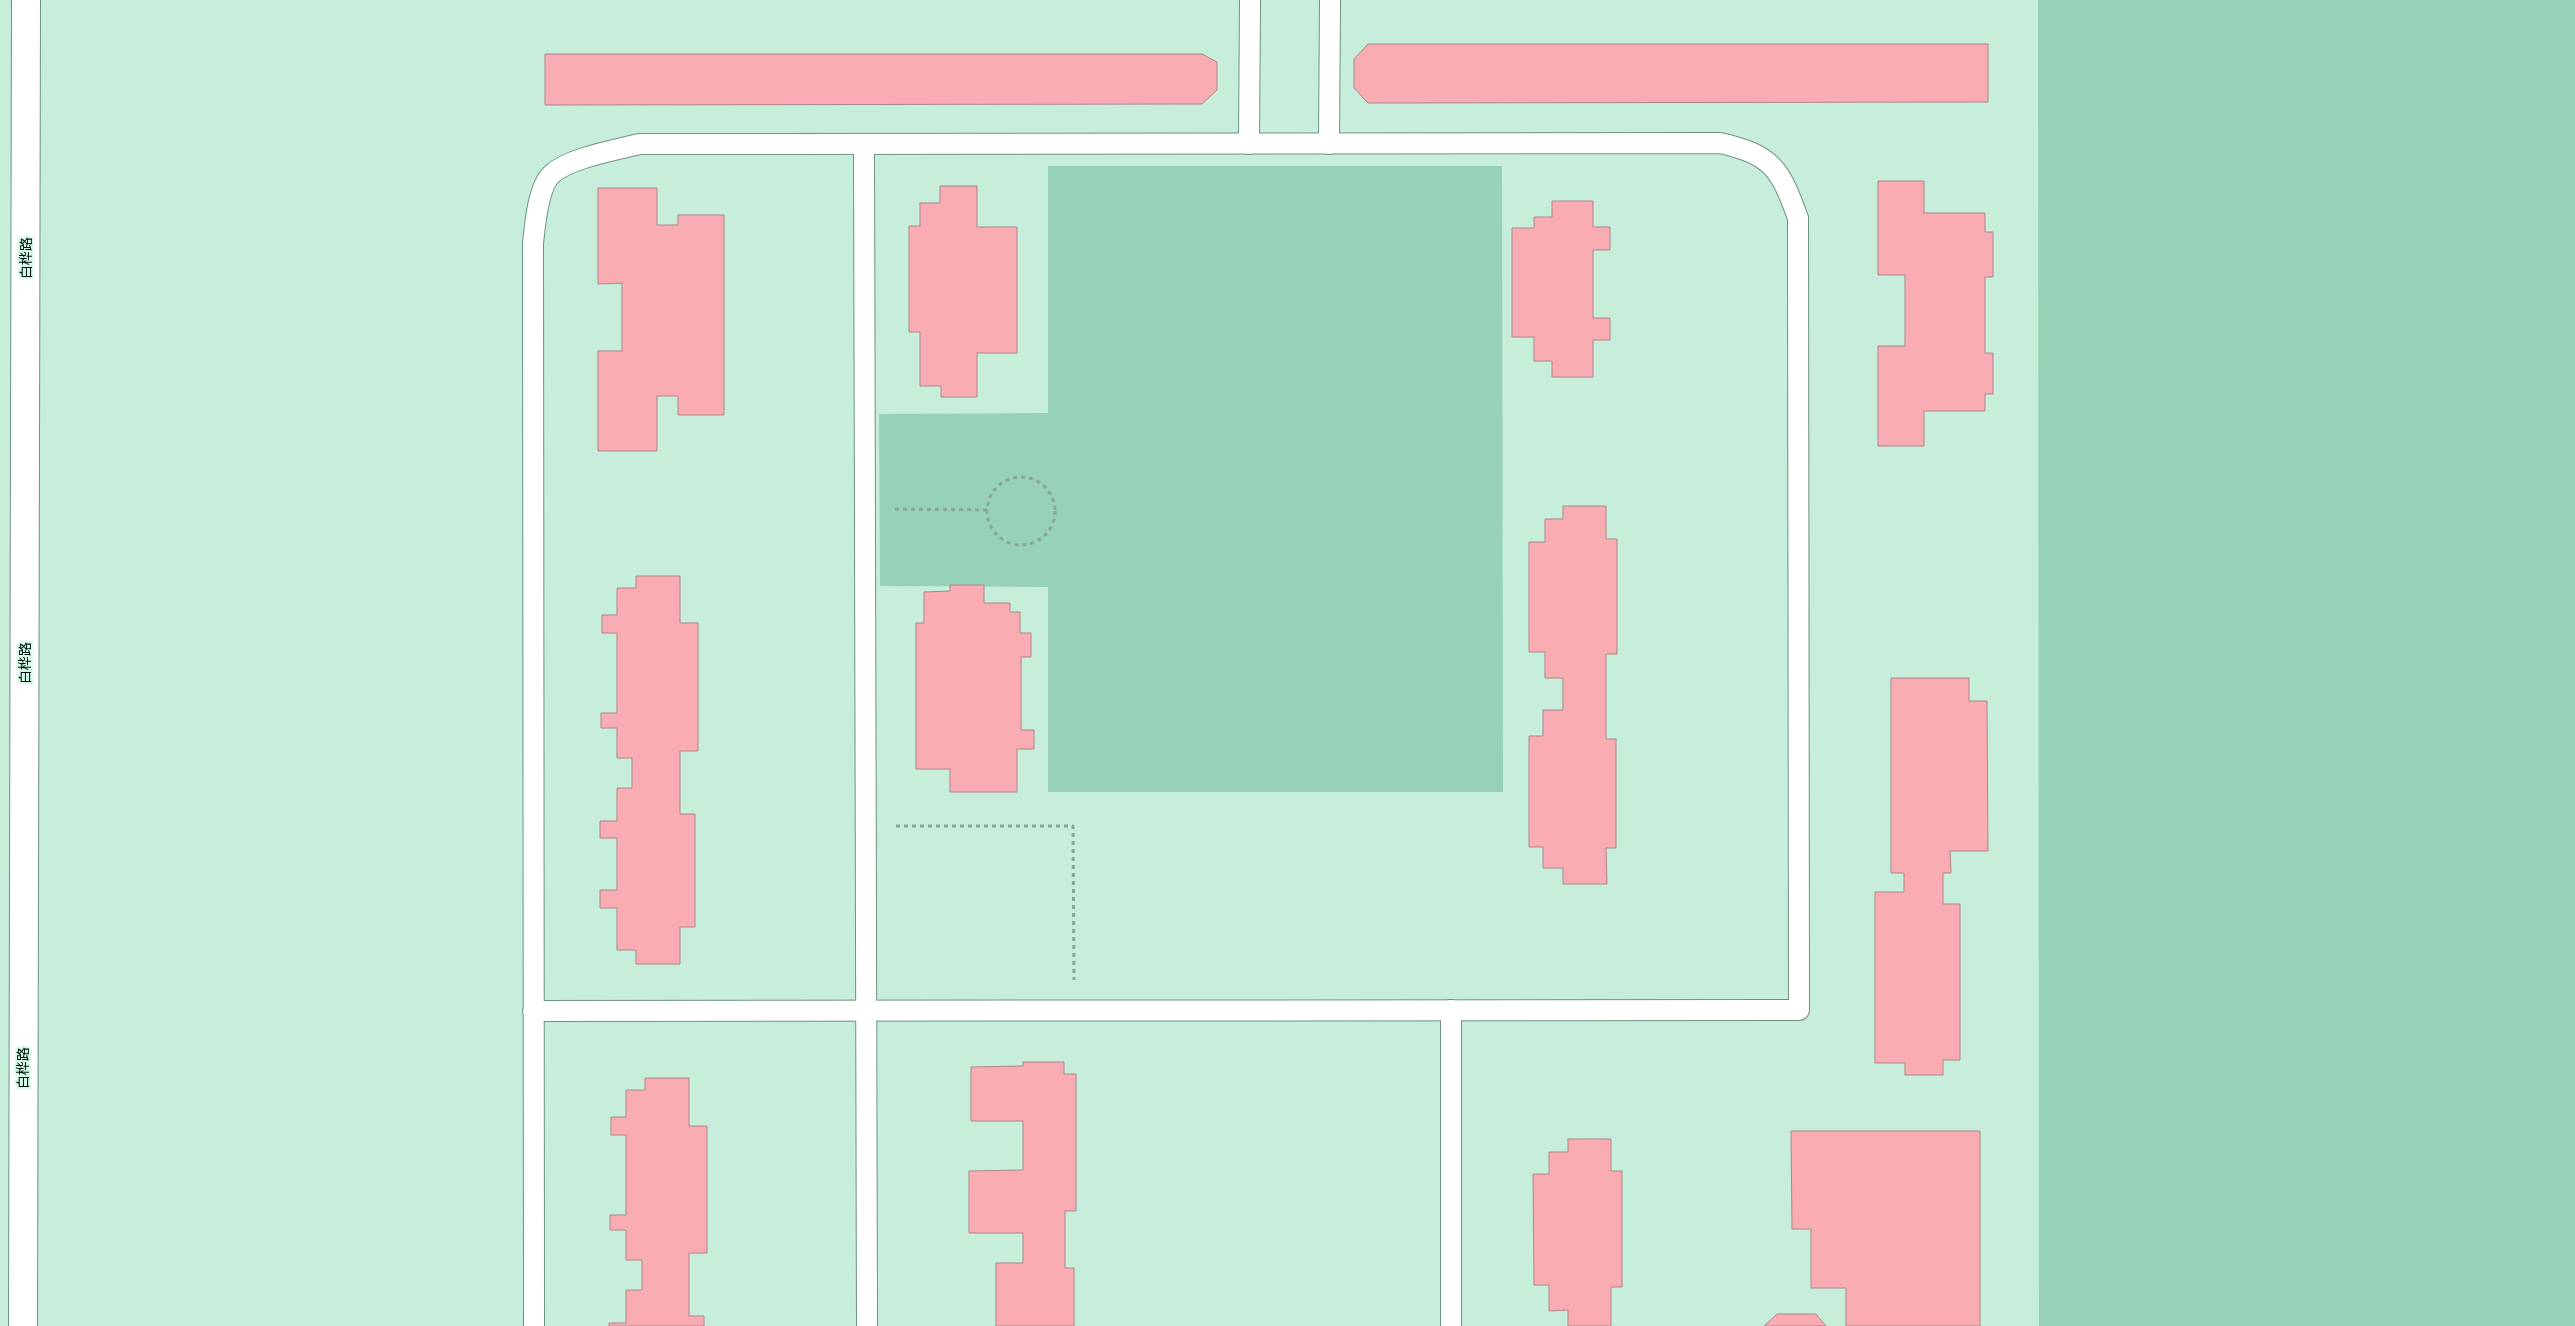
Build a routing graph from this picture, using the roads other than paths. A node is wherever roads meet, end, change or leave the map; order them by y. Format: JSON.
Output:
{"nodes":[{"id":1,"x":26,"y":0,"type":"edge"},
{"id":2,"x":1250,"y":0,"type":"edge"},
{"id":3,"x":1330,"y":0,"type":"edge"},
{"id":4,"x":864,"y":144,"type":"junction"},
{"id":5,"x":1250,"y":144,"type":"junction"},
{"id":6,"x":1330,"y":144,"type":"junction"},
{"id":7,"x":1451,"y":1010,"type":"junction"},
{"id":8,"x":533,"y":1011,"type":"junction"},
{"id":9,"x":865,"y":1011,"type":"junction"},
{"id":10,"x":23,"y":1326,"type":"edge"},
{"id":11,"x":534,"y":1326,"type":"edge"},
{"id":12,"x":867,"y":1326,"type":"edge"},
{"id":13,"x":1451,"y":1326,"type":"edge"}],
"edges":[{"from":1,"to":10,"type":"street","name":"白桦路"},
{"from":2,"to":5,"type":"lane"},
{"from":3,"to":6,"type":"lane"},
{"from":4,"to":5,"type":"lane"},
{"from":4,"to":8,"type":"lane"},
{"from":4,"to":9,"type":"lane"},
{"from":5,"to":6,"type":"lane"},
{"from":6,"to":7,"type":"lane"},
{"from":7,"to":9,"type":"lane"},
{"from":7,"to":13,"type":"lane"},
{"from":8,"to":9,"type":"lane"},
{"from":8,"to":11,"type":"lane"},
{"from":9,"to":12,"type":"lane"}]}
